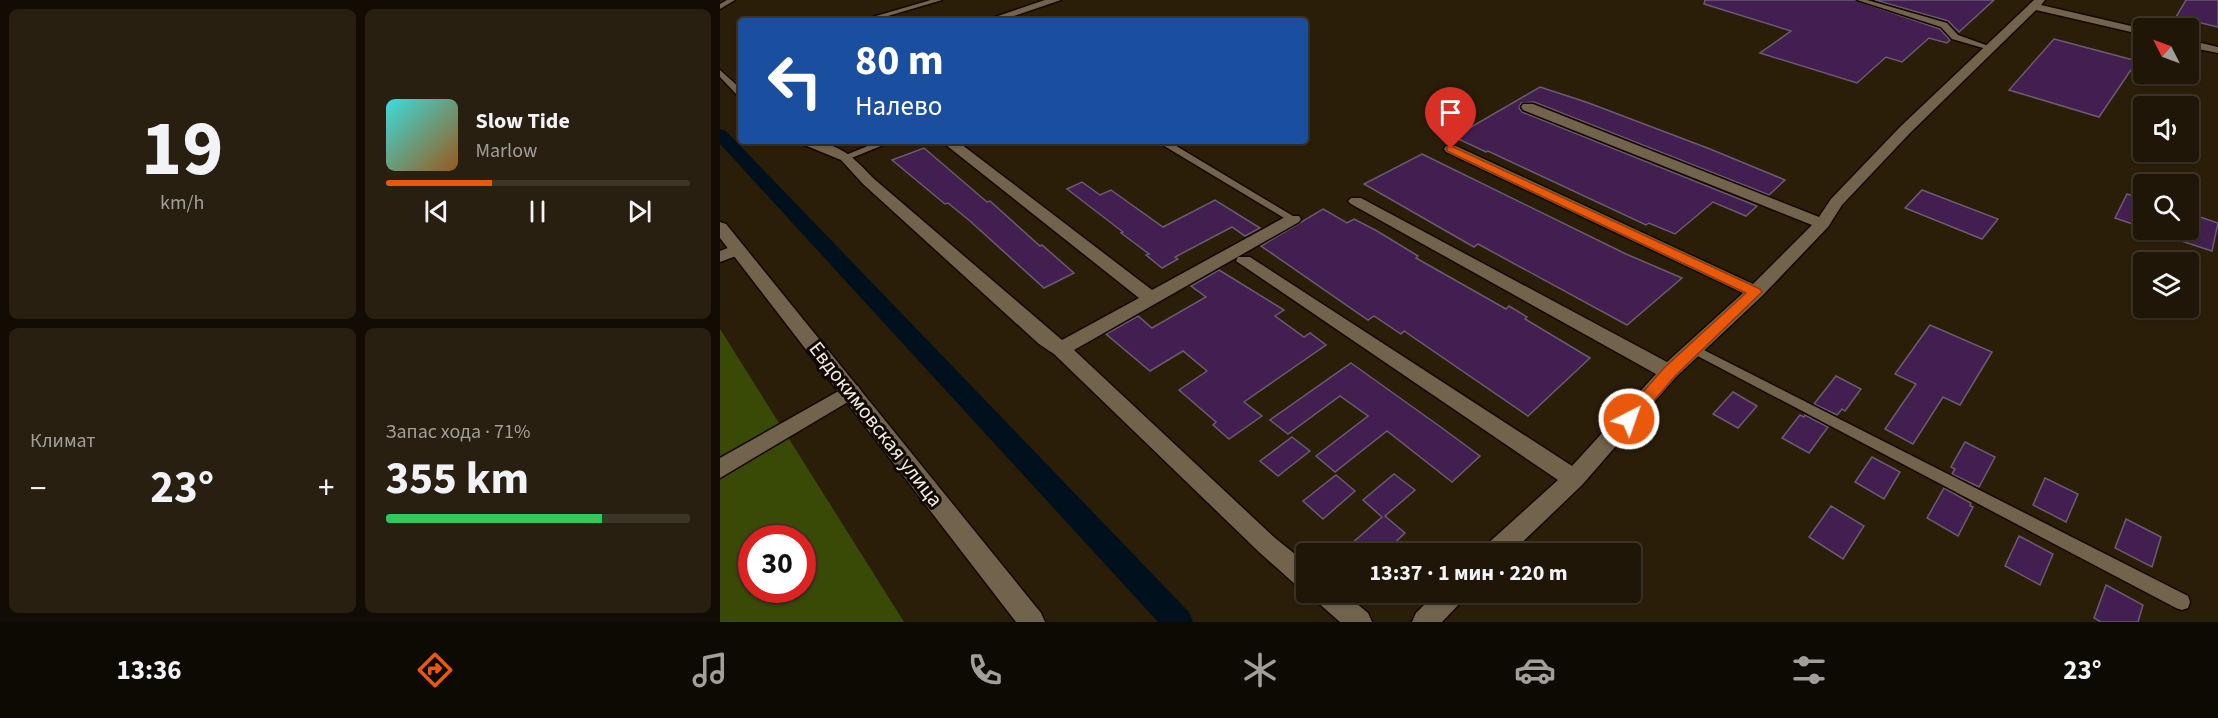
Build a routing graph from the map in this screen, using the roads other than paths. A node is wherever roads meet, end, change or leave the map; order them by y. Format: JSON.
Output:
{"nodes":[{"id":1,"x":732,"y":0,"type":"edge"},
{"id":2,"x":939,"y":0,"type":"edge"},
{"id":3,"x":1056,"y":0,"type":"edge"},
{"id":4,"x":1860,"y":0,"type":"edge"},
{"id":5,"x":2037,"y":3,"type":"edge"},
{"id":6,"x":720,"y":7,"type":"edge"},
{"id":7,"x":874,"y":18,"type":"edge"},
{"id":8,"x":998,"y":18,"type":"edge"},
{"id":9,"x":2133,"y":29,"type":"edge"},
{"id":10,"x":2199,"y":46,"type":"edge"},
{"id":11,"x":1990,"y":48,"type":"junction"},
{"id":12,"x":2218,"y":50,"type":"edge"},
{"id":13,"x":720,"y":72,"type":"edge"},
{"id":14,"x":738,"y":91,"type":"edge"},
{"id":15,"x":1528,"y":107,"type":"dead end"},
{"id":16,"x":814,"y":144,"type":"edge"},
{"id":17,"x":880,"y":144,"type":"edge"},
{"id":18,"x":952,"y":144,"type":"edge"},
{"id":19,"x":1166,"y":144,"type":"edge"},
{"id":20,"x":1451,"y":149,"type":"dead end"},
{"id":21,"x":846,"y":157,"type":"junction"},
{"id":22,"x":1356,"y":201,"type":"dead end"},
{"id":23,"x":1293,"y":219,"type":"joint"},
{"id":24,"x":1822,"y":224,"type":"junction"},
{"id":25,"x":720,"y":227,"type":"edge"},
{"id":26,"x":729,"y":253,"type":"edge"},
{"id":27,"x":1244,"y":261,"type":"dead end"},
{"id":28,"x":1756,"y":292,"type":"junction"},
{"id":29,"x":1152,"y":298,"type":"junction"},
{"id":30,"x":1061,"y":349,"type":"junction"},
{"id":31,"x":1694,"y":349,"type":"junction"},
{"id":32,"x":1670,"y":372,"type":"junction"},
{"id":33,"x":851,"y":391,"type":"junction"},
{"id":34,"x":720,"y":469,"type":"edge"},
{"id":35,"x":1574,"y":479,"type":"junction"},
{"id":36,"x":1505,"y":543,"type":"edge"},
{"id":37,"x":1296,"y":569,"type":"edge"},
{"id":38,"x":2182,"y":602,"type":"dead end"},
{"id":39,"x":1337,"y":603,"type":"edge"},
{"id":40,"x":1443,"y":603,"type":"edge"},
{"id":41,"x":1032,"y":622,"type":"edge"},
{"id":42,"x":1359,"y":622,"type":"edge"},
{"id":43,"x":1425,"y":622,"type":"edge"}],
"edges":[{"from":1,"to":6,"type":"lane"},
{"from":2,"to":7,"type":"lane"},
{"from":3,"to":8,"type":"street"},
{"from":4,"to":11,"type":"lane"},
{"from":5,"to":9,"type":"street"},
{"from":5,"to":11,"type":"street"},
{"from":10,"to":12,"type":"street"},
{"from":11,"to":24,"type":"street"},
{"from":13,"to":14,"type":"lane"},
{"from":15,"to":24,"type":"street"},
{"from":16,"to":21,"type":"street"},
{"from":17,"to":21,"type":"lane"},
{"from":18,"to":29,"type":"street"},
{"from":19,"to":23,"type":"lane"},
{"from":20,"to":28,"type":"street"},
{"from":21,"to":30,"type":"street"},
{"from":22,"to":32,"type":"street"},
{"from":23,"to":29,"type":"street"},
{"from":24,"to":28,"type":"street"},
{"from":25,"to":26,"type":"street","name":"Евдокимовская улица"},
{"from":26,"to":33,"type":"street","name":"Евдокимовская улица"},
{"from":27,"to":35,"type":"street"},
{"from":28,"to":31,"type":"street"},
{"from":29,"to":30,"type":"street"},
{"from":30,"to":37,"type":"street"},
{"from":31,"to":32,"type":"street"},
{"from":31,"to":38,"type":"lane"},
{"from":32,"to":35,"type":"street"},
{"from":33,"to":34,"type":"street"},
{"from":33,"to":41,"type":"street","name":"Евдокимовская улица"},
{"from":35,"to":36,"type":"street"},
{"from":39,"to":42,"type":"street"},
{"from":40,"to":43,"type":"street"}]}
